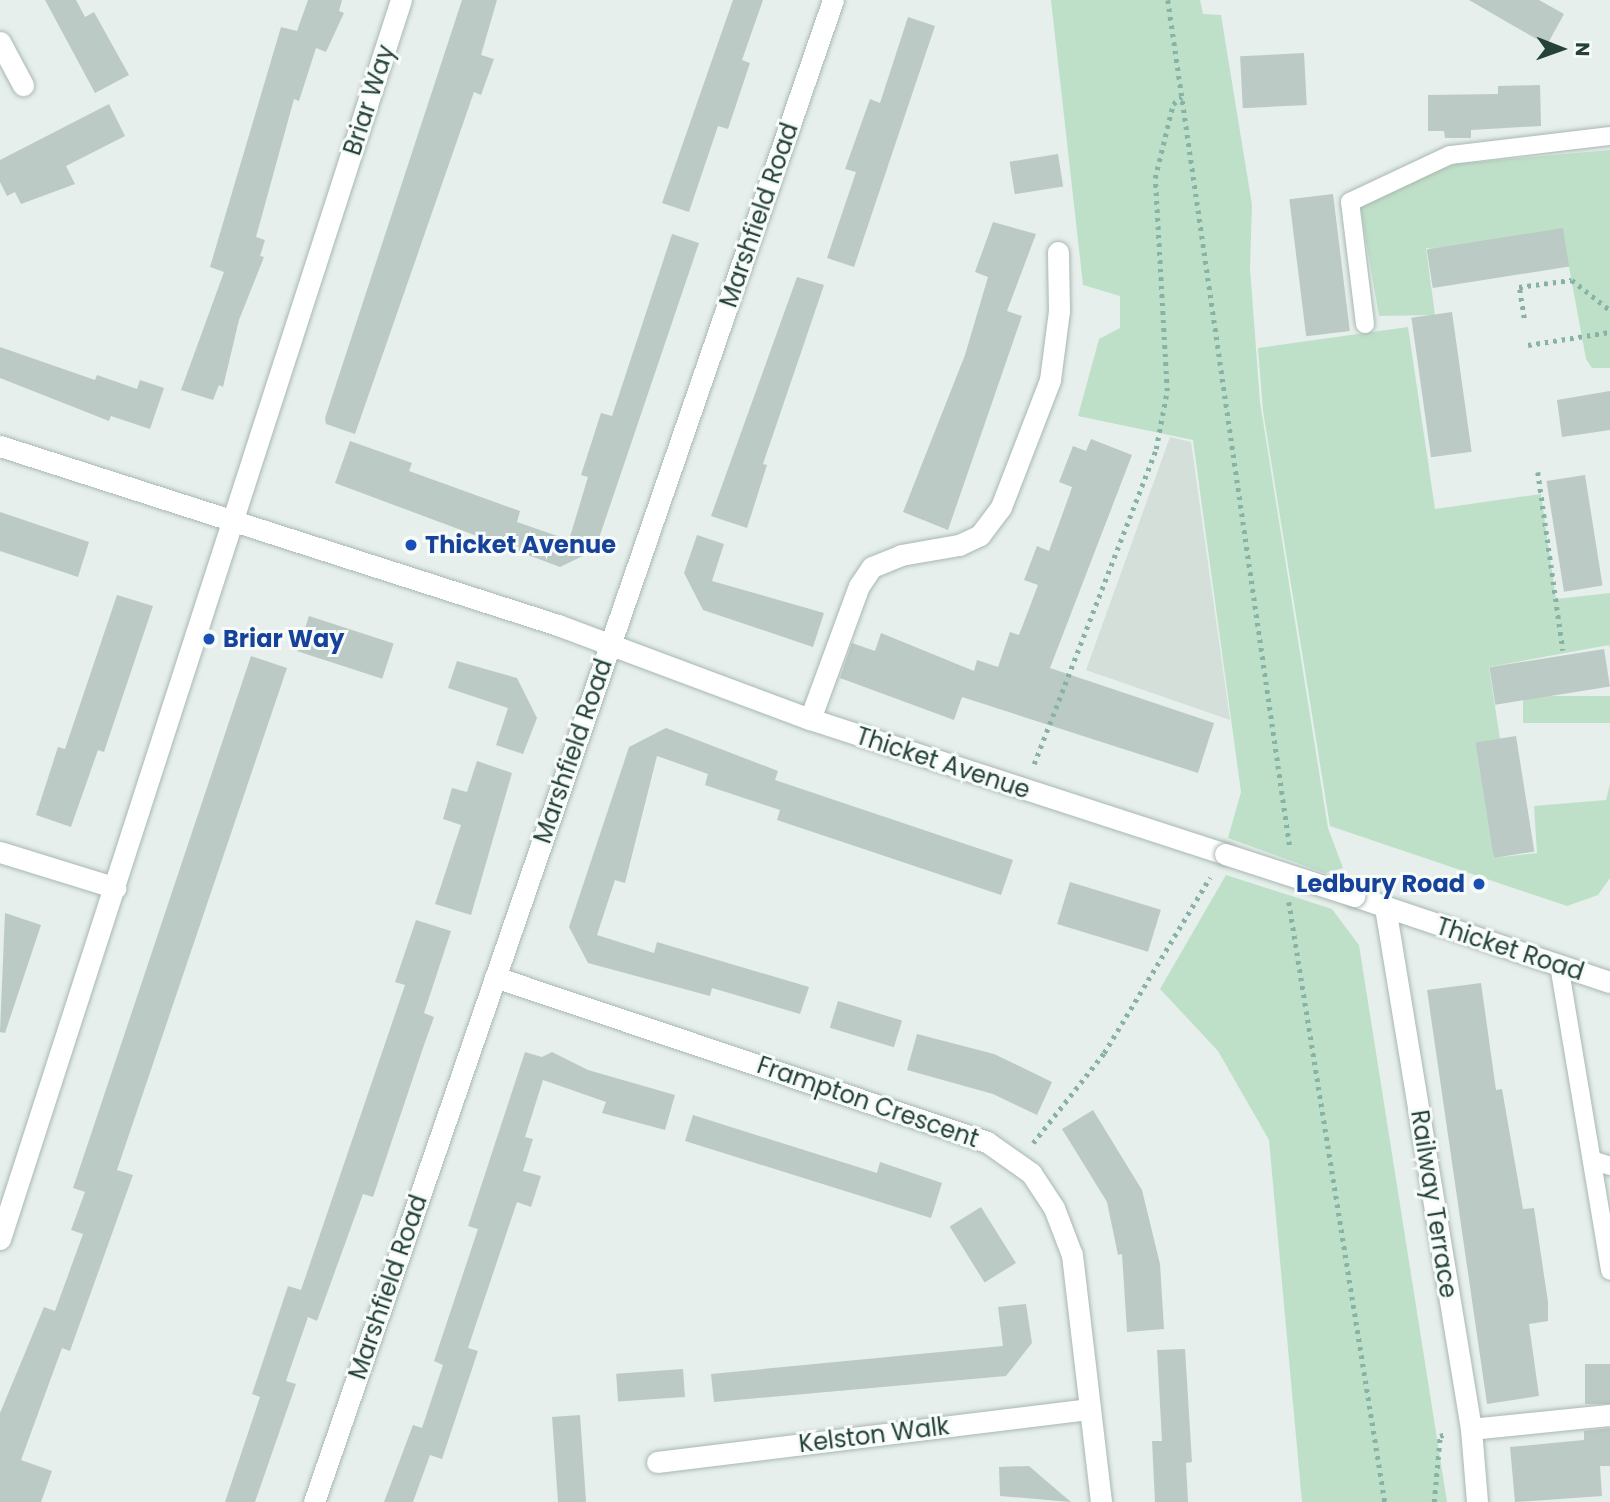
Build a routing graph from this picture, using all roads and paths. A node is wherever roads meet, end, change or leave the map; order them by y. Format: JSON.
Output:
{"nodes":[{"id":1,"x":401,"y":0,"type":"edge"},
{"id":2,"x":833,"y":0,"type":"edge"},
{"id":3,"x":1168,"y":0,"type":"edge"},
{"id":4,"x":0,"y":42,"type":"edge"},
{"id":5,"x":23,"y":85,"type":"dead end"},
{"id":6,"x":1183,"y":96,"type":"junction"},
{"id":7,"x":1610,"y":136,"type":"edge"},
{"id":8,"x":1058,"y":253,"type":"dead end"},
{"id":9,"x":1610,"y":310,"type":"edge"},
{"id":10,"x":1524,"y":318,"type":"dead end"},
{"id":11,"x":1365,"y":324,"type":"dead end"},
{"id":12,"x":1610,"y":332,"type":"edge"},
{"id":13,"x":1528,"y":345,"type":"dead end"},
{"id":14,"x":0,"y":446,"type":"edge"},
{"id":15,"x":1538,"y":472,"type":"dead end"},
{"id":16,"x":235,"y":522,"type":"junction"},
{"id":17,"x":611,"y":645,"type":"junction"},
{"id":18,"x":1563,"y":650,"type":"dead end"},
{"id":19,"x":810,"y":719,"type":"junction"},
{"id":20,"x":1024,"y":790,"type":"junction"},
{"id":21,"x":0,"y":852,"type":"edge"},
{"id":22,"x":1225,"y":853,"type":"junction"},
{"id":23,"x":1290,"y":859,"type":"dead end"},
{"id":24,"x":116,"y":888,"type":"junction"},
{"id":25,"x":1290,"y":896,"type":"dead end"},
{"id":26,"x":1385,"y":907,"type":"junction"},
{"id":27,"x":1410,"y":915,"type":"joint"},
{"id":28,"x":1559,"y":965,"type":"junction"},
{"id":29,"x":495,"y":977,"type":"junction"},
{"id":30,"x":1610,"y":982,"type":"edge"},
{"id":31,"x":1592,"y":1160,"type":"junction"},
{"id":32,"x":1018,"y":1164,"type":"junction"},
{"id":33,"x":1610,"y":1166,"type":"edge"},
{"id":34,"x":0,"y":1239,"type":"edge"},
{"id":35,"x":1610,"y":1271,"type":"edge"},
{"id":36,"x":1090,"y":1409,"type":"junction"},
{"id":37,"x":1610,"y":1415,"type":"edge"},
{"id":38,"x":1471,"y":1429,"type":"junction"},
{"id":39,"x":657,"y":1462,"type":"dead end"},
{"id":40,"x":314,"y":1502,"type":"edge"},
{"id":41,"x":1101,"y":1502,"type":"edge"},
{"id":42,"x":1385,"y":1502,"type":"edge"},
{"id":43,"x":1434,"y":1502,"type":"edge"},
{"id":44,"x":1477,"y":1502,"type":"edge"}],
"edges":[{"from":1,"to":16,"type":"street","name":"Briar Way"},
{"from":2,"to":17,"type":"street","name":"Marshfield Road"},
{"from":3,"to":6,"type":"path"},
{"from":4,"to":5,"type":"street"},
{"from":6,"to":20,"type":"path"},
{"from":6,"to":23,"type":"path"},
{"from":7,"to":11,"type":"lane"},
{"from":8,"to":19,"type":"street"},
{"from":9,"to":10,"type":"path"},
{"from":12,"to":13,"type":"path"},
{"from":14,"to":16,"type":"street","name":"Thicket Avenue"},
{"from":15,"to":18,"type":"path"},
{"from":16,"to":17,"type":"street","name":"Thicket Avenue"},
{"from":16,"to":24,"type":"street","name":"Briar Way"},
{"from":17,"to":19,"type":"street","name":"Thicket Avenue"},
{"from":17,"to":29,"type":"street","name":"Marshfield Road"},
{"from":19,"to":20,"type":"street","name":"Thicket Avenue"},
{"from":20,"to":22,"type":"street","name":"Thicket Avenue"},
{"from":21,"to":24,"type":"street"},
{"from":22,"to":26,"type":"street","name":"Thicket Avenue","bridge":true},
{"from":22,"to":32,"type":"path"},
{"from":24,"to":34,"type":"street","name":"Briar Way"},
{"from":25,"to":42,"type":"path"},
{"from":26,"to":27,"type":"street","name":"Thicket Avenue"},
{"from":26,"to":38,"type":"street","name":"Railway Terrace"},
{"from":27,"to":28,"type":"street","name":"Thicket Road"},
{"from":28,"to":30,"type":"street","name":"Thicket Road"},
{"from":28,"to":31,"type":"lane"},
{"from":29,"to":32,"type":"street","name":"Frampton Crescent"},
{"from":29,"to":40,"type":"street","name":"Marshfield Road"},
{"from":31,"to":33,"type":"lane"},
{"from":31,"to":35,"type":"lane"},
{"from":32,"to":36,"type":"street","name":"Frampton Crescent"},
{"from":36,"to":39,"type":"street","name":"Kelston Walk"},
{"from":36,"to":41,"type":"street","name":"Frampton Crescent"},
{"from":37,"to":38,"type":"street"},
{"from":38,"to":43,"type":"path"},
{"from":38,"to":44,"type":"street","name":"Railway Terrace"}]}
